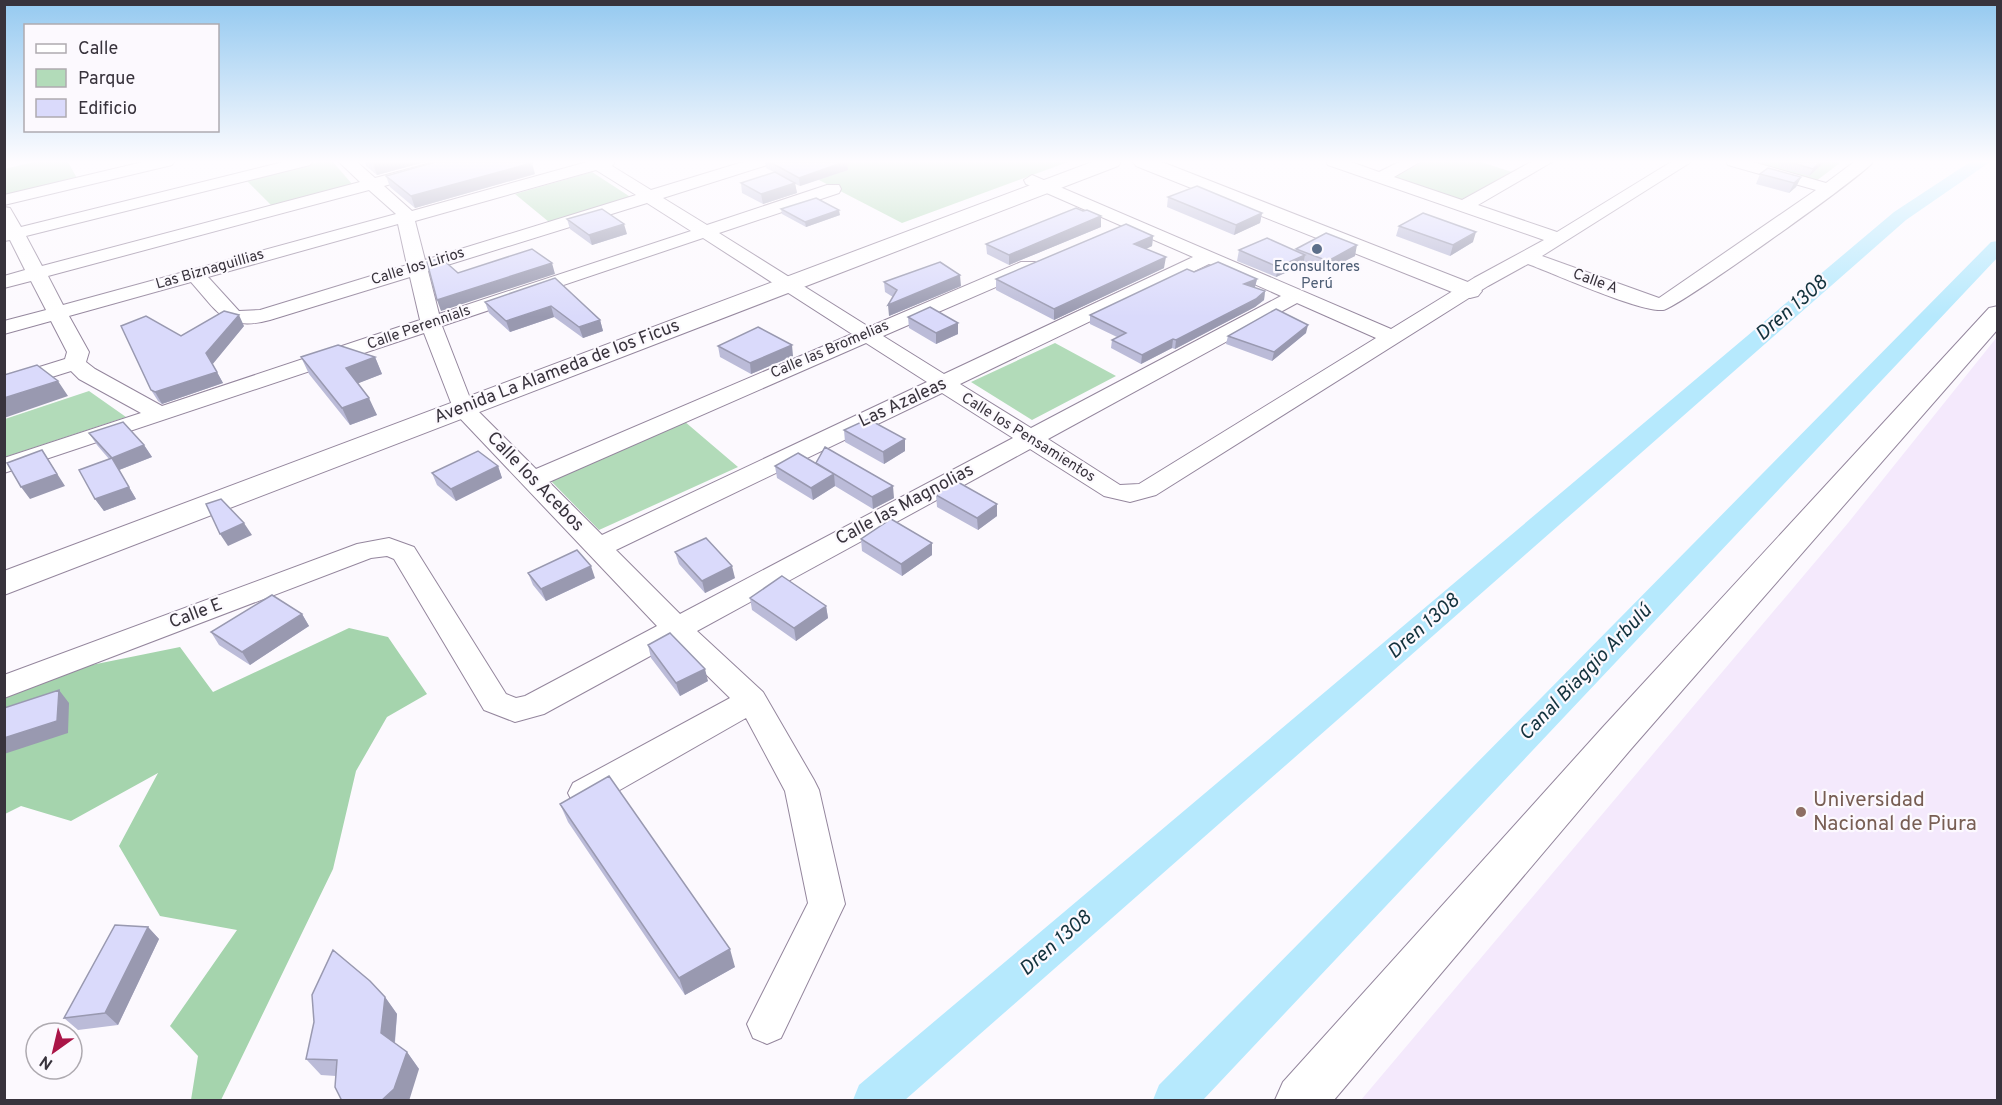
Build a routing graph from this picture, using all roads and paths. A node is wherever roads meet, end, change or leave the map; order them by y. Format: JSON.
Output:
{"nodes":[{"id":1,"x":4,"y":214,"type":"edge"},
{"id":2,"x":97,"y":214,"type":"edge"},
{"id":3,"x":261,"y":214,"type":"edge"},
{"id":4,"x":404,"y":214,"type":"edge"},
{"id":5,"x":417,"y":214,"type":"edge"},
{"id":6,"x":595,"y":214,"type":"edge"},
{"id":7,"x":676,"y":214,"type":"edge"},
{"id":8,"x":760,"y":214,"type":"edge"},
{"id":9,"x":960,"y":214,"type":"edge"},
{"id":10,"x":1107,"y":214,"type":"edge"},
{"id":11,"x":1281,"y":214,"type":"edge"},
{"id":12,"x":1297,"y":214,"type":"edge"},
{"id":13,"x":1482,"y":214,"type":"edge"},
{"id":14,"x":1600,"y":214,"type":"edge"},
{"id":15,"x":1794,"y":214,"type":"edge"},
{"id":16,"x":405,"y":217,"type":"junction"},
{"id":17,"x":1129,"y":223,"type":"junction"},
{"id":18,"x":705,"y":232,"type":"junction"},
{"id":19,"x":1107,"y":233,"type":"edge"},
{"id":20,"x":11,"y":235,"type":"edge"},
{"id":21,"x":1559,"y":239,"type":"junction"},
{"id":22,"x":1052,"y":256,"type":"edge"},
{"id":23,"x":1528,"y":257,"type":"junction"},
{"id":24,"x":1206,"y":258,"type":"junction"},
{"id":25,"x":416,"y":268,"type":"junction"},
{"id":26,"x":38,"y":273,"type":"junction"},
{"id":27,"x":194,"y":274,"type":"junction"},
{"id":28,"x":781,"y":280,"type":"junction"},
{"id":29,"x":4,"y":282,"type":"edge"},
{"id":30,"x":1476,"y":286,"type":"junction"},
{"id":31,"x":1294,"y":297,"type":"junction"},
{"id":32,"x":57,"y":313,"type":"junction"},
{"id":33,"x":1998,"y":313,"type":"edge"},
{"id":34,"x":430,"y":325,"type":"junction"},
{"id":35,"x":4,"y":328,"type":"edge"},
{"id":36,"x":866,"y":334,"type":"junction"},
{"id":37,"x":1393,"y":338,"type":"junction"},
{"id":38,"x":75,"y":363,"type":"junction"},
{"id":39,"x":943,"y":384,"type":"junction"},
{"id":40,"x":4,"y":385,"type":"edge"},
{"id":41,"x":460,"y":401,"type":"junction"},
{"id":42,"x":160,"y":414,"type":"junction"},
{"id":43,"x":1027,"y":438,"type":"junction"},
{"id":44,"x":4,"y":466,"type":"edge"},
{"id":45,"x":531,"y":480,"type":"junction"},
{"id":46,"x":599,"y":548,"type":"junction"},
{"id":47,"x":4,"y":562,"type":"edge"},
{"id":48,"x":4,"y":584,"type":"edge"},
{"id":49,"x":676,"y":628,"type":"junction"},
{"id":50,"x":4,"y":687,"type":"edge"},
{"id":51,"x":753,"y":700,"type":"junction"},
{"id":52,"x":515,"y":710,"type":"joint"},
{"id":53,"x":585,"y":793,"type":"edge"},
{"id":54,"x":768,"y":1024,"type":"dead end"},
{"id":55,"x":1302,"y":1101,"type":"edge"}],
"edges":[{"from":1,"to":20,"type":"street"},
{"from":2,"to":20,"type":"street"},
{"from":3,"to":26,"type":"street"},
{"from":4,"to":16,"type":"street"},
{"from":5,"to":16,"type":"street","name":"Las Biznaguillias"},
{"from":6,"to":25,"type":"street","name":"Calle los Lirios"},
{"from":7,"to":18,"type":"street","name":"Calle los Pensamientos"},
{"from":8,"to":18,"type":"street","name":"Calle Perennials"},
{"from":9,"to":28,"type":"street","name":"Avenida La Alameda de los Ficus"},
{"from":10,"to":17,"type":"street"},
{"from":11,"to":30,"type":"street"},
{"from":12,"to":30,"type":"street"},
{"from":13,"to":21,"type":"street"},
{"from":14,"to":21,"type":"street"},
{"from":15,"to":23,"type":"street","name":"Calle A"},
{"from":16,"to":25,"type":"street","name":"Calle los Acebos"},
{"from":16,"to":27,"type":"street","name":"Las Biznaguillias"},
{"from":17,"to":19,"type":"street"},
{"from":17,"to":24,"type":"street"},
{"from":18,"to":28,"type":"street","name":"Calle los Pensamientos"},
{"from":18,"to":34,"type":"street","name":"Calle Perennials"},
{"from":20,"to":26,"type":"street"},
{"from":21,"to":23,"type":"street"},
{"from":22,"to":36,"type":"street","name":"Calle las Bromelias"},
{"from":23,"to":30,"type":"street"},
{"from":24,"to":31,"type":"street"},
{"from":24,"to":39,"type":"street","name":"Las Azaleas"},
{"from":25,"to":27,"type":"street","name":"Calle los Lirios"},
{"from":25,"to":34,"type":"street","name":"Calle los Acebos"},
{"from":26,"to":29,"type":"street"},
{"from":26,"to":32,"type":"street"},
{"from":27,"to":32,"type":"street","name":"Las Biznaguillias"},
{"from":28,"to":36,"type":"street","name":"Calle los Pensamientos"},
{"from":28,"to":41,"type":"street","name":"Avenida La Alameda de los Ficus"},
{"from":30,"to":37,"type":"street"},
{"from":31,"to":37,"type":"street"},
{"from":31,"to":43,"type":"street","name":"Calle las Magnolias"},
{"from":32,"to":35,"type":"street","name":"Las Biznaguillias"},
{"from":32,"to":38,"type":"street"},
{"from":33,"to":55,"type":"street"},
{"from":34,"to":41,"type":"street","name":"Calle los Acebos"},
{"from":34,"to":42,"type":"street","name":"Calle Perennials"},
{"from":36,"to":39,"type":"street","name":"Calle los Pensamientos"},
{"from":36,"to":45,"type":"street","name":"Calle las Bromelias"},
{"from":37,"to":43,"type":"street","name":"Calle los Pensamientos"},
{"from":38,"to":40,"type":"street"},
{"from":38,"to":42,"type":"street"},
{"from":39,"to":43,"type":"street","name":"Calle los Pensamientos"},
{"from":39,"to":46,"type":"street","name":"Las Azaleas"},
{"from":41,"to":45,"type":"street","name":"Calle los Acebos"},
{"from":41,"to":47,"type":"street","name":"Avenida La Alameda de los Ficus"},
{"from":41,"to":48,"type":"street","name":"Avenida La Alameda de los Ficus"},
{"from":42,"to":44,"type":"street","name":"Calle Perennials"},
{"from":43,"to":49,"type":"street","name":"Calle las Magnolias"},
{"from":45,"to":46,"type":"street","name":"Calle los Acebos"},
{"from":46,"to":49,"type":"street","name":"Calle los Acebos"},
{"from":49,"to":51,"type":"street","name":"Calle los Acebos"},
{"from":49,"to":52,"type":"street","name":"Calle las Magnolias"},
{"from":50,"to":52,"type":"street","name":"Calle E"},
{"from":51,"to":53,"type":"street"},
{"from":51,"to":54,"type":"street","name":"Calle los Acebos"}]}
